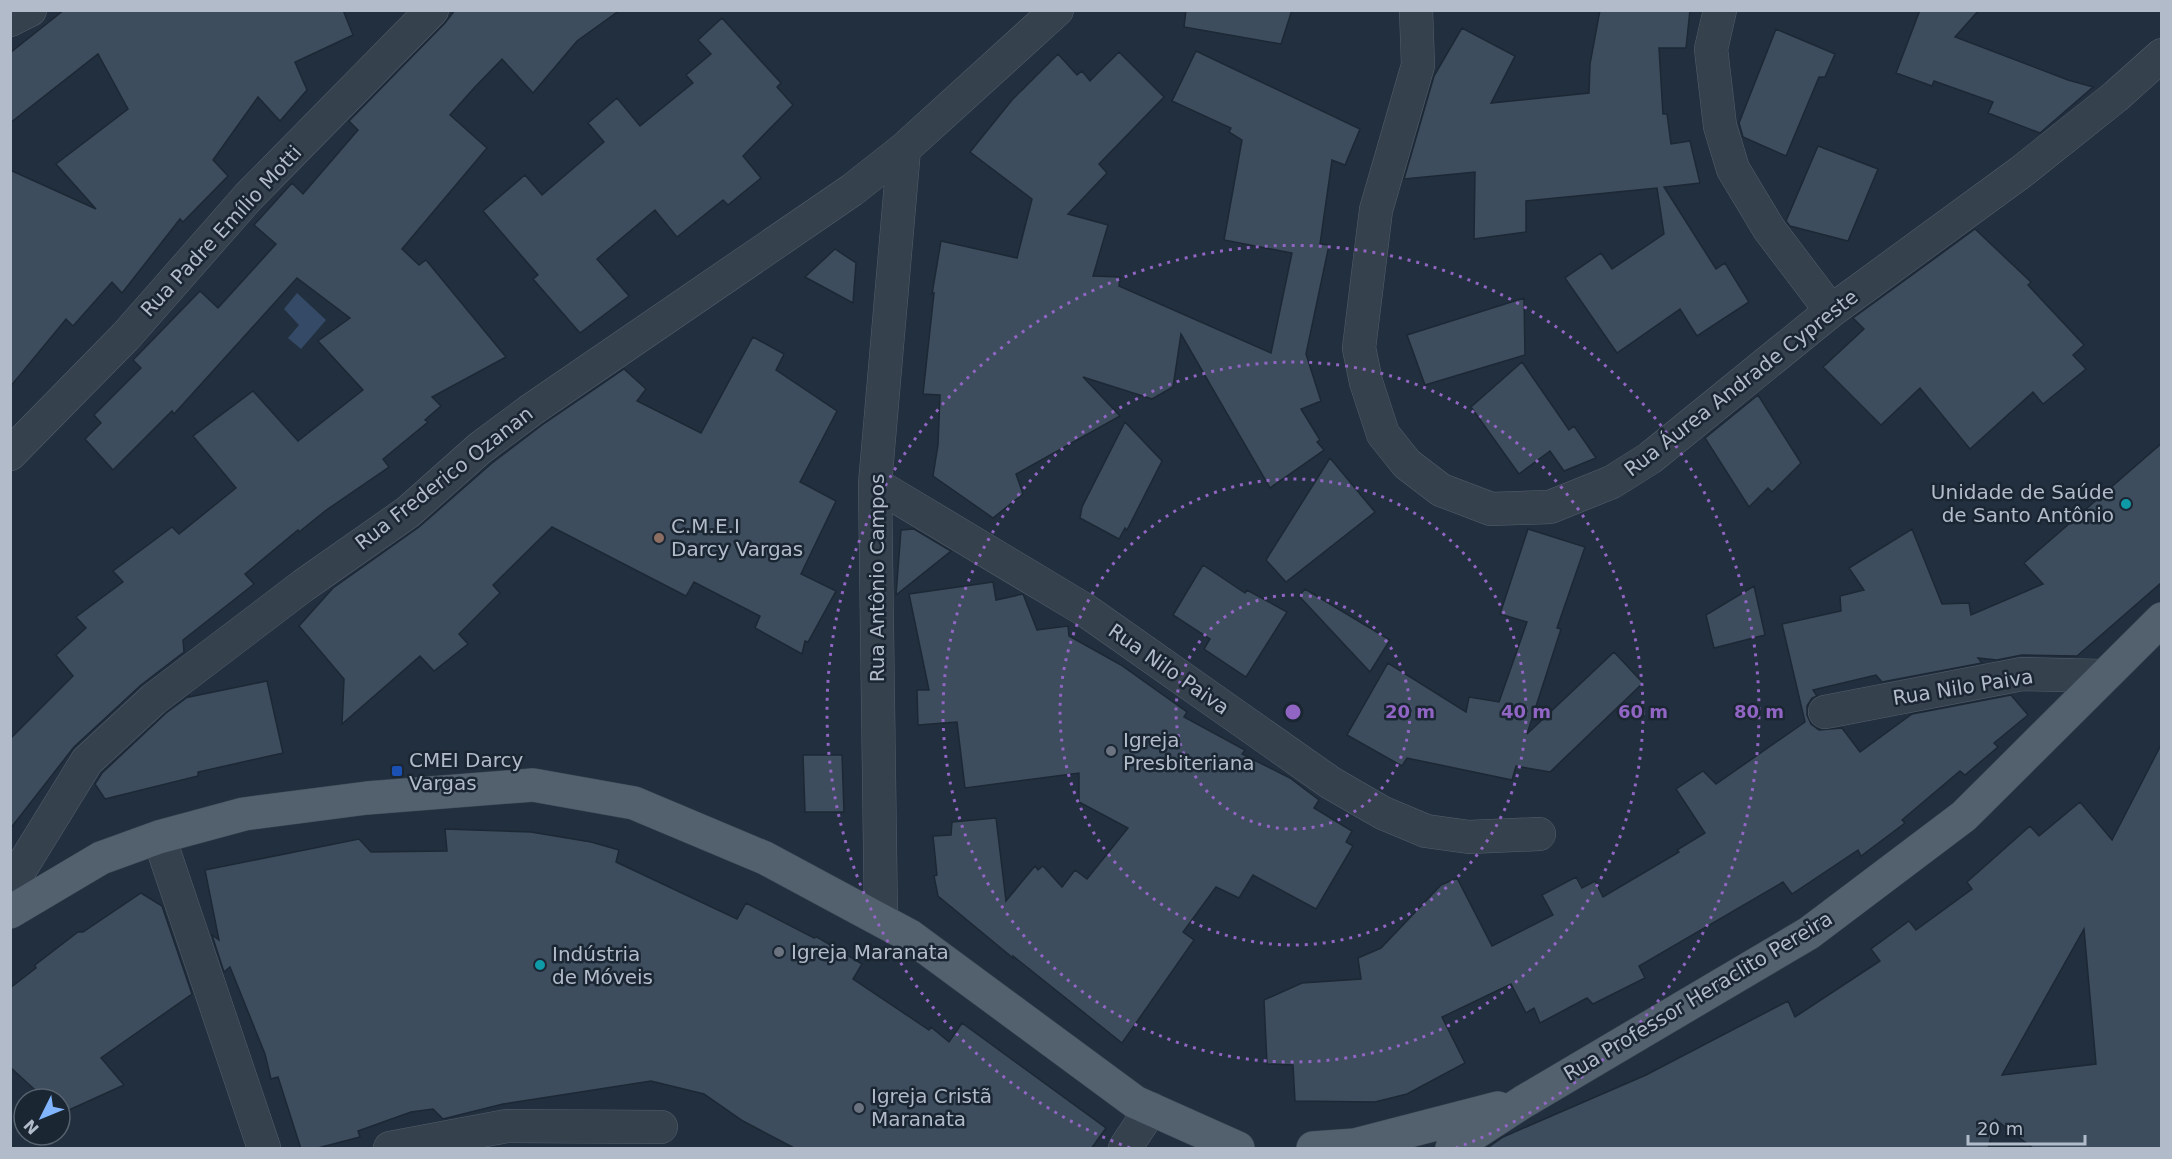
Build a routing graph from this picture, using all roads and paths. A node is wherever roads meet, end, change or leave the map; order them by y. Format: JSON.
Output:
{"nodes":[{"id":1,"x":30,"y":10,"type":"edge"},
{"id":2,"x":432,"y":10,"type":"edge"},
{"id":3,"x":1057,"y":10,"type":"edge"},
{"id":4,"x":1416,"y":10,"type":"edge"},
{"id":5,"x":1720,"y":10,"type":"edge"},
{"id":6,"x":10,"y":20,"type":"edge"},
{"id":7,"x":2162,"y":55,"type":"edge"},
{"id":8,"x":904,"y":149,"type":"junction"},
{"id":9,"x":1831,"y":311,"type":"junction"},
{"id":10,"x":10,"y":454,"type":"edge"},
{"id":11,"x":875,"y":484,"type":"junction"},
{"id":12,"x":2162,"y":619,"type":"edge"},
{"id":13,"x":2162,"y":653,"type":"edge"},
{"id":14,"x":2102,"y":676,"type":"junction"},
{"id":15,"x":1825,"y":712,"type":"dead end"},
{"id":16,"x":1539,"y":834,"type":"dead end"},
{"id":17,"x":159,"y":837,"type":"junction"},
{"id":18,"x":10,"y":886,"type":"edge"},
{"id":19,"x":10,"y":912,"type":"edge"},
{"id":20,"x":881,"y":920,"type":"junction"},
{"id":21,"x":1523,"y":1101,"type":"junction"},
{"id":22,"x":1150,"y":1109,"type":"junction"},
{"id":23,"x":661,"y":1127,"type":"dead end"},
{"id":24,"x":264,"y":1149,"type":"edge"},
{"id":25,"x":390,"y":1149,"type":"edge"},
{"id":26,"x":1125,"y":1149,"type":"edge"},
{"id":27,"x":1238,"y":1149,"type":"edge"},
{"id":28,"x":1313,"y":1149,"type":"edge"},
{"id":29,"x":1452,"y":1149,"type":"edge"}],
"edges":[{"from":1,"to":6,"type":"street"},
{"from":2,"to":10,"type":"street","name":"Rua Padre Emílio Motti"},
{"from":3,"to":8,"type":"street","name":"Rua Frederico Ozanan"},
{"from":4,"to":9,"type":"street","name":"Rua Áurea Andrade Cypreste"},
{"from":5,"to":9,"type":"street"},
{"from":7,"to":9,"type":"street","name":"Rua Áurea Andrade Cypreste"},
{"from":8,"to":11,"type":"street","name":"Rua Antônio Campos"},
{"from":8,"to":18,"type":"street","name":"Rua Frederico Ozanan"},
{"from":11,"to":16,"type":"street","name":"Rua Nilo Paiva"},
{"from":11,"to":20,"type":"street","name":"Rua Antônio Campos"},
{"from":12,"to":14,"type":"main road","name":"Rua Professor Heraclito Pereira"},
{"from":13,"to":14,"type":"main road"},
{"from":14,"to":15,"type":"street","name":"Rua Nilo Paiva"},
{"from":14,"to":21,"type":"main road","name":"Rua Professor Heraclito Pereira"},
{"from":17,"to":19,"type":"main road"},
{"from":17,"to":20,"type":"main road"},
{"from":17,"to":24,"type":"street"},
{"from":20,"to":22,"type":"main road"},
{"from":21,"to":28,"type":"main road"},
{"from":21,"to":29,"type":"main road"},
{"from":22,"to":26,"type":"street"},
{"from":22,"to":27,"type":"main road"},
{"from":23,"to":25,"type":"street"}]}
